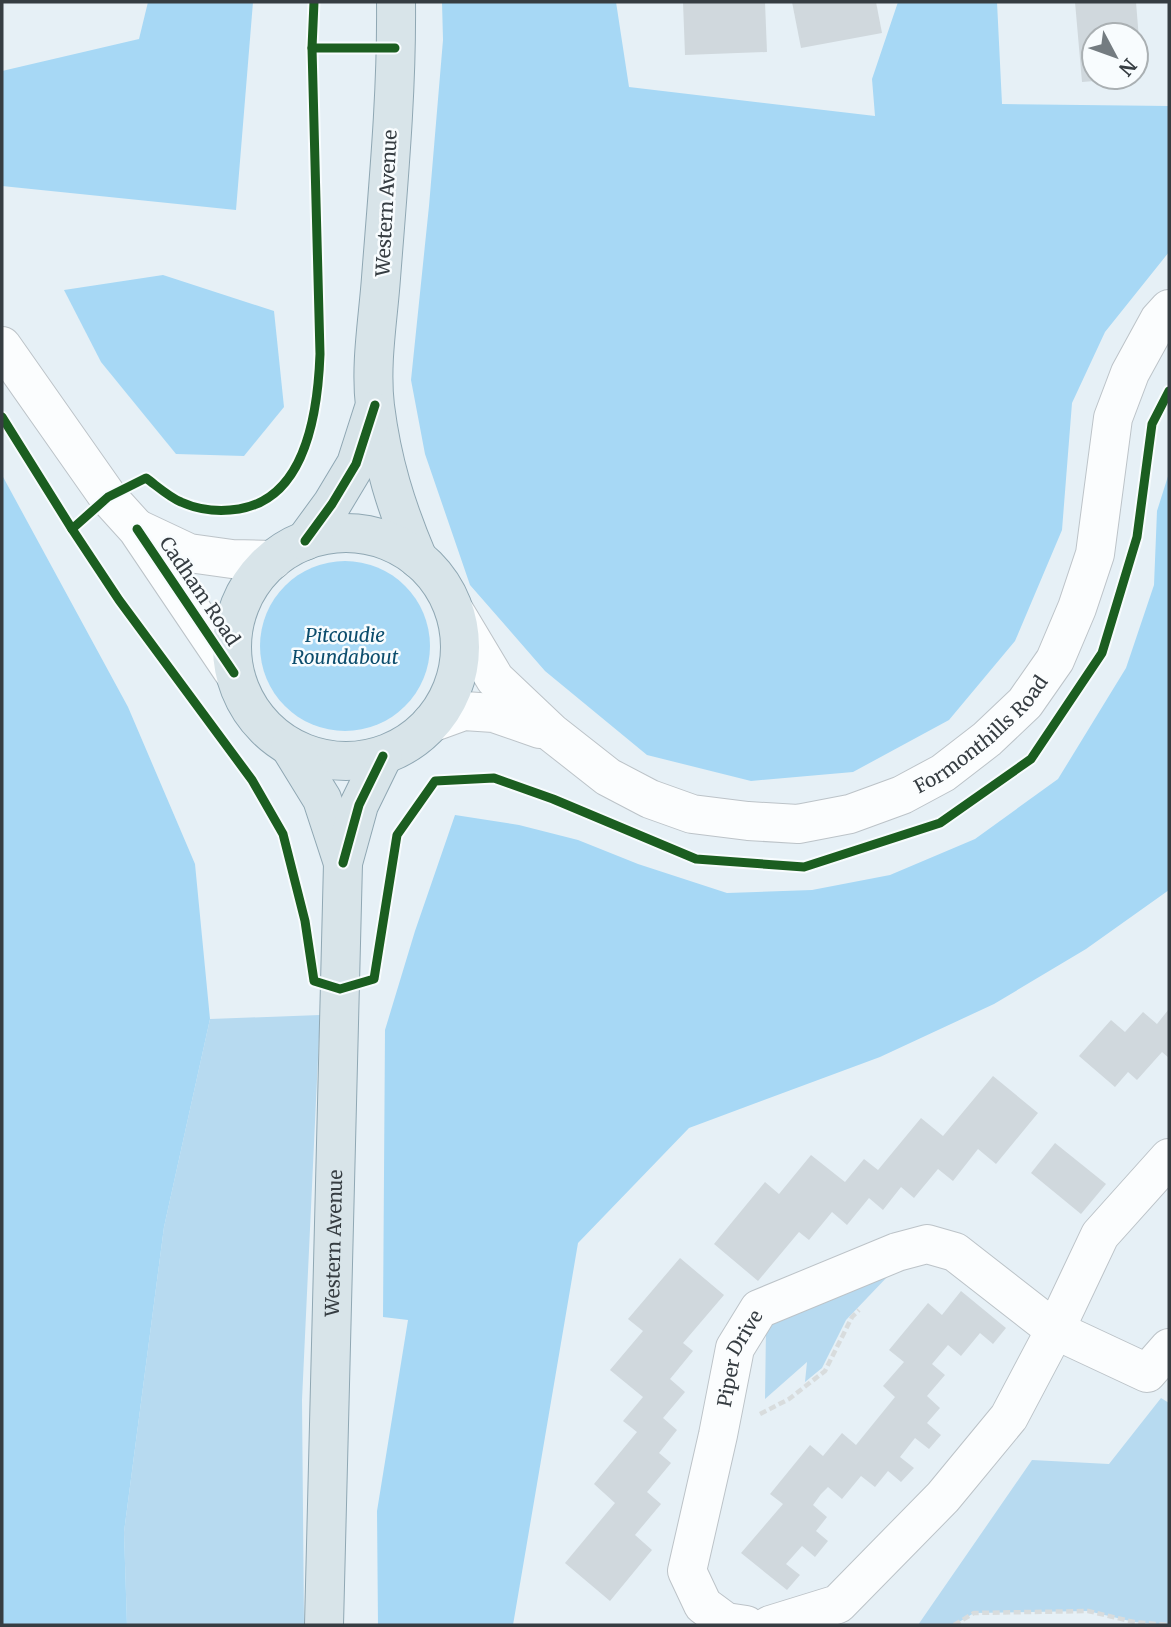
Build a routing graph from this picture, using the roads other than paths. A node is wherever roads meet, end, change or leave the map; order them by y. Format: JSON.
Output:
{"nodes":[{"id":1,"x":396,"y":2,"type":"edge"},
{"id":2,"x":1169,"y":309,"type":"edge"},
{"id":3,"x":2,"y":346,"type":"edge"},
{"id":4,"x":375,"y":405,"type":"junction"},
{"id":5,"x":136,"y":528,"type":"junction"},
{"id":6,"x":289,"y":550,"type":"junction"},
{"id":7,"x":418,"y":559,"type":"junction"},
{"id":8,"x":455,"y":612,"type":"junction"},
{"id":9,"x":234,"y":673,"type":"junction"},
{"id":10,"x":431,"y":723,"type":"junction"},
{"id":11,"x":552,"y":733,"type":"junction"},
{"id":12,"x":290,"y":747,"type":"junction"},
{"id":13,"x":383,"y":756,"type":"junction"},
{"id":14,"x":343,"y":863,"type":"junction"},
{"id":15,"x":1169,"y":1158,"type":"edge"},
{"id":16,"x":1055,"y":1330,"type":"junction"},
{"id":17,"x":1169,"y":1348,"type":"edge"},
{"id":18,"x":324,"y":1625,"type":"edge"},
{"id":19,"x":746,"y":1625,"type":"edge"},
{"id":20,"x":770,"y":1625,"type":"edge"}],
"edges":[{"from":1,"to":4,"type":"main road","name":"Western Avenue"},
{"from":2,"to":11,"type":"street","name":"Formonthills Road"},
{"from":3,"to":5,"type":"street","name":"Cadham Road"},
{"from":4,"to":6,"type":"main road"},
{"from":4,"to":7,"type":"main road"},
{"from":5,"to":6,"type":"street","name":"Cadham Road"},
{"from":5,"to":9,"type":"street","name":"Cadham Road"},
{"from":6,"to":7,"type":"main road"},
{"from":6,"to":9,"type":"main road"},
{"from":7,"to":8,"type":"main road"},
{"from":8,"to":10,"type":"main road"},
{"from":8,"to":11,"type":"street","name":"Formonthills Road"},
{"from":9,"to":12,"type":"main road"},
{"from":10,"to":11,"type":"street","name":"Formonthills Road"},
{"from":10,"to":13,"type":"main road"},
{"from":12,"to":13,"type":"main road"},
{"from":12,"to":14,"type":"main road","name":"Western Avenue"},
{"from":13,"to":14,"type":"main road","name":"Western Avenue"},
{"from":14,"to":18,"type":"main road","name":"Western Avenue"},
{"from":15,"to":16,"type":"street"},
{"from":16,"to":17,"type":"street","name":"Piper Drive"},
{"from":16,"to":19,"type":"street","name":"Piper Drive"},
{"from":16,"to":20,"type":"street"}]}
